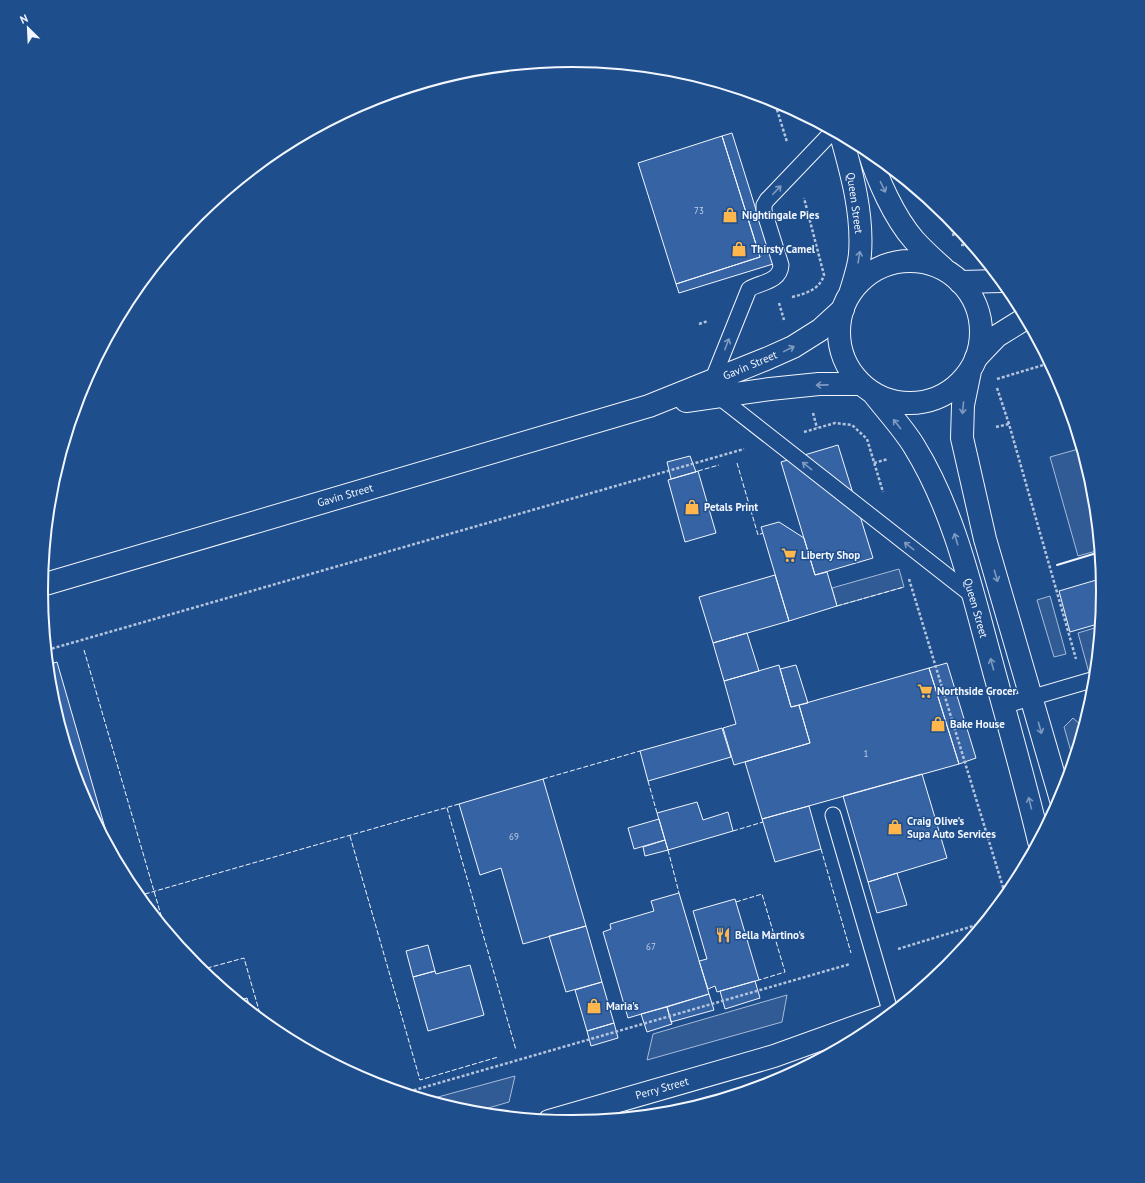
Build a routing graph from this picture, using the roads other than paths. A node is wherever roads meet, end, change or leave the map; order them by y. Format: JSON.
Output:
{"nodes":[{"id":1,"x":830,"y":134,"type":"edge"},
{"id":2,"x":843,"y":142,"type":"edge"},
{"id":3,"x":872,"y":160,"type":"edge"},
{"id":4,"x":952,"y":276,"type":"junction"},
{"id":5,"x":995,"y":280,"type":"edge"},
{"id":6,"x":846,"y":302,"type":"junction"},
{"id":7,"x":1022,"y":321,"type":"edge"},
{"id":8,"x":973,"y":364,"type":"junction"},
{"id":9,"x":715,"y":388,"type":"junction"},
{"id":10,"x":867,"y":389,"type":"junction"},
{"id":11,"x":48,"y":583,"type":"edge"},
{"id":12,"x":973,"y":596,"type":"junction"},
{"id":13,"x":1089,"y":681,"type":"edge"},
{"id":14,"x":1031,"y":698,"type":"junction"},
{"id":15,"x":1003,"y":706,"type":"junction"},
{"id":16,"x":1058,"y":790,"type":"edge"},
{"id":17,"x":833,"y":815,"type":"dead end"},
{"id":18,"x":1037,"y":834,"type":"edge"},
{"id":19,"x":890,"y":1010,"type":"edge"},
{"id":20,"x":876,"y":1019,"type":"edge"},
{"id":21,"x":836,"y":1045,"type":"edge"},
{"id":22,"x":774,"y":1056,"type":"junction"},
{"id":23,"x":567,"y":1116,"type":"edge"}],
"edges":[{"from":9,"to":1,"type":"lane","one_way":true},
{"from":6,"to":2,"type":"main road","name":"Queen Street","one_way":true},
{"from":3,"to":4,"type":"main road","one_way":true},
{"from":4,"to":5,"type":"main road"},
{"from":4,"to":6,"type":"main road"},
{"from":4,"to":8,"type":"main road"},
{"from":9,"to":6,"type":"main road","name":"Gavin Street","one_way":true},
{"from":6,"to":10,"type":"main road"},
{"from":7,"to":8,"type":"main road"},
{"from":8,"to":10,"type":"main road"},
{"from":8,"to":14,"type":"main road","one_way":true},
{"from":10,"to":9,"type":"main road","name":"Gavin Street","one_way":true},
{"from":9,"to":11,"type":"main road","name":"Gavin Street"},
{"from":12,"to":9,"type":"lane","one_way":true},
{"from":12,"to":10,"type":"main road","name":"Queen Street","one_way":true},
{"from":15,"to":12,"type":"main road","name":"Queen Street","one_way":true},
{"from":13,"to":14,"type":"lane"},
{"from":14,"to":15,"type":"lane"},
{"from":14,"to":16,"type":"main road","one_way":true},
{"from":18,"to":15,"type":"main road","name":"Queen Street","one_way":true},
{"from":17,"to":19,"type":"lane"},
{"from":20,"to":22,"type":"main road","name":"Perry Street"},
{"from":21,"to":22,"type":"main road","name":"Perry Street"},
{"from":22,"to":23,"type":"main road","name":"Perry Street"}]}
